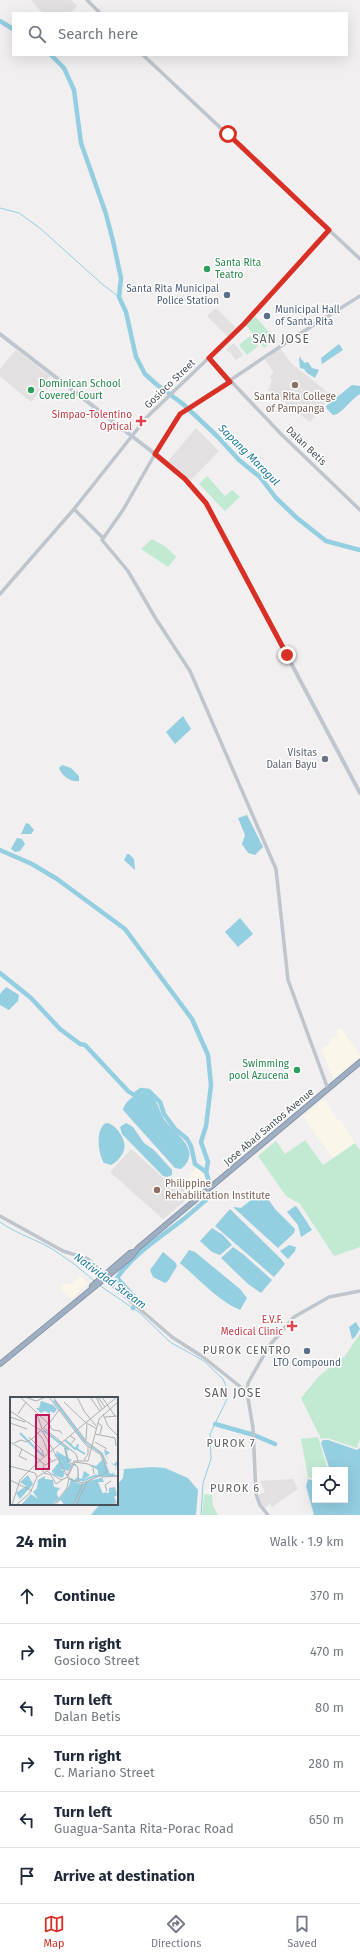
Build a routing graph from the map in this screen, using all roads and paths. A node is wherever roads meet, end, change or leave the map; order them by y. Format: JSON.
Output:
{"nodes":[{"id":1,"x":87,"y":0,"type":"edge"},
{"id":2,"x":99,"y":12,"type":"edge"},
{"id":3,"x":144,"y":56,"type":"edge"},
{"id":4,"x":329,"y":230,"type":"junction"},
{"id":5,"x":360,"y":259,"type":"edge"},
{"id":6,"x":360,"y":296,"type":"edge"},
{"id":7,"x":0,"y":334,"type":"edge"},
{"id":8,"x":209,"y":358,"type":"junction"},
{"id":9,"x":230,"y":382,"type":"junction"},
{"id":10,"x":131,"y":435,"type":"junction"},
{"id":11,"x":155,"y":454,"type":"junction"},
{"id":12,"x":74,"y":509,"type":"junction"},
{"id":13,"x":360,"y":510,"type":"edge"},
{"id":14,"x":103,"y":538,"type":"junction"},
{"id":15,"x":0,"y":594,"type":"edge"},
{"id":16,"x":360,"y":793,"type":"edge"},
{"id":17,"x":360,"y":1062,"type":"edge"},
{"id":18,"x":328,"y":1089,"type":"junction"},
{"id":19,"x":0,"y":1216,"type":"edge"},
{"id":20,"x":104,"y":1277,"type":"junction"},
{"id":21,"x":360,"y":1291,"type":"edge"},
{"id":22,"x":0,"y":1364,"type":"edge"},
{"id":23,"x":247,"y":1392,"type":"junction"},
{"id":24,"x":268,"y":1515,"type":"edge"}],
"edges":[{"from":1,"to":2,"type":"street"},
{"from":3,"to":4,"type":"street"},
{"from":4,"to":5,"type":"street"},
{"from":4,"to":8,"type":"street","name":"Gosioco Street"},
{"from":6,"to":9,"type":"street"},
{"from":7,"to":10,"type":"main road"},
{"from":8,"to":9,"type":"street","name":"Dalan Betis"},
{"from":8,"to":10,"type":"street","name":"Gosioco Street"},
{"from":9,"to":11,"type":"street"},
{"from":9,"to":13,"type":"street","name":"Dalan Betis"},
{"from":10,"to":11,"type":"main road"},
{"from":10,"to":12,"type":"street","name":"Gosioco Street"},
{"from":11,"to":14,"type":"street"},
{"from":11,"to":16,"type":"main road"},
{"from":12,"to":14,"type":"street"},
{"from":12,"to":15,"type":"street","name":"Gosioco Street"},
{"from":14,"to":18,"type":"street"},
{"from":17,"to":18,"type":"highway","name":"Jose Abad Santos Avenue"},
{"from":18,"to":20,"type":"highway","name":"Jose Abad Santos Avenue"},
{"from":19,"to":20,"type":"street"},
{"from":20,"to":22,"type":"highway","name":"Jose Abad Santos Avenue"},
{"from":20,"to":23,"type":"street"},
{"from":21,"to":23,"type":"street"},
{"from":23,"to":24,"type":"street"}]}
